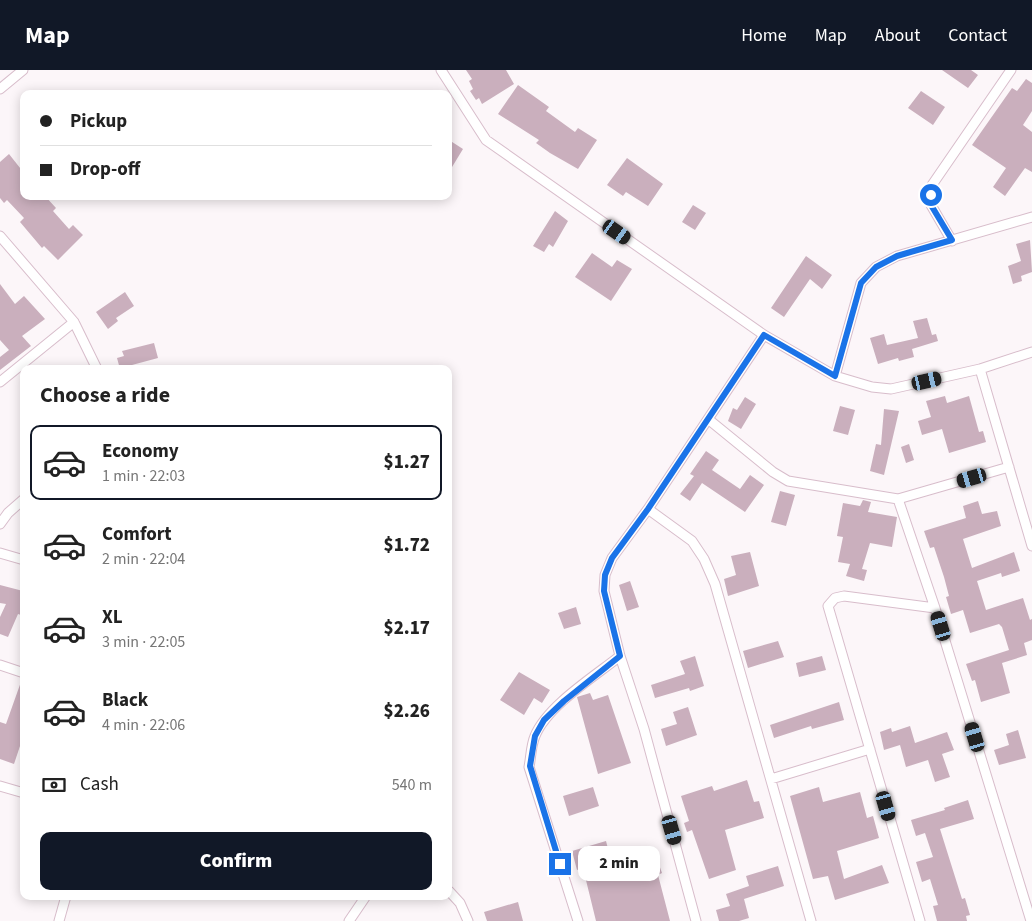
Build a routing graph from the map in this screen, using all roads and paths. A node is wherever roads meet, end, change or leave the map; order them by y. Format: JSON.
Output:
{"nodes":[{"id":1,"x":23,"y":70,"type":"edge"},
{"id":2,"x":441,"y":70,"type":"edge"},
{"id":3,"x":1011,"y":70,"type":"edge"},
{"id":4,"x":0,"y":89,"type":"edge"},
{"id":5,"x":1032,"y":217,"type":"edge"},
{"id":6,"x":952,"y":240,"type":"junction"},
{"id":7,"x":2,"y":243,"type":"edge"},
{"id":8,"x":74,"y":322,"type":"junction"},
{"id":9,"x":764,"y":335,"type":"junction"},
{"id":10,"x":1032,"y":352,"type":"edge"},
{"id":11,"x":21,"y":365,"type":"edge"},
{"id":12,"x":95,"y":365,"type":"edge"},
{"id":13,"x":20,"y":366,"type":"edge"},
{"id":14,"x":980,"y":369,"type":"junction"},
{"id":15,"x":835,"y":376,"type":"junction"},
{"id":16,"x":0,"y":382,"type":"edge"},
{"id":17,"x":708,"y":419,"type":"junction"},
{"id":18,"x":1009,"y":467,"type":"junction"},
{"id":19,"x":898,"y":499,"type":"junction"},
{"id":20,"x":20,"y":502,"type":"edge"},
{"id":21,"x":648,"y":509,"type":"junction"},
{"id":22,"x":0,"y":524,"type":"edge"},
{"id":23,"x":1032,"y":546,"type":"edge"},
{"id":24,"x":0,"y":553,"type":"edge"},
{"id":25,"x":20,"y":559,"type":"edge"},
{"id":26,"x":935,"y":608,"type":"junction"},
{"id":27,"x":620,"y":656,"type":"junction"},
{"id":28,"x":0,"y":665,"type":"edge"},
{"id":29,"x":20,"y":671,"type":"edge"},
{"id":30,"x":870,"y":749,"type":"junction"},
{"id":31,"x":771,"y":779,"type":"junction"},
{"id":32,"x":0,"y":786,"type":"edge"},
{"id":33,"x":20,"y":792,"type":"edge"},
{"id":34,"x":452,"y":894,"type":"edge"},
{"id":35,"x":65,"y":900,"type":"edge"},
{"id":36,"x":363,"y":900,"type":"edge"},
{"id":37,"x":59,"y":921,"type":"edge"},
{"id":38,"x":349,"y":921,"type":"edge"},
{"id":39,"x":468,"y":921,"type":"edge"},
{"id":40,"x":578,"y":921,"type":"edge"},
{"id":41,"x":696,"y":921,"type":"edge"},
{"id":42,"x":812,"y":921,"type":"edge"},
{"id":43,"x":920,"y":921,"type":"edge"},
{"id":44,"x":1031,"y":921,"type":"edge"}],
"edges":[{"from":1,"to":4,"type":"street"},
{"from":2,"to":9,"type":"street"},
{"from":3,"to":6,"type":"street"},
{"from":5,"to":6,"type":"street"},
{"from":6,"to":15,"type":"street"},
{"from":7,"to":8,"type":"street"},
{"from":8,"to":11,"type":"street"},
{"from":8,"to":12,"type":"street"},
{"from":9,"to":15,"type":"street"},
{"from":9,"to":17,"type":"street"},
{"from":10,"to":14,"type":"street"},
{"from":13,"to":16,"type":"street"},
{"from":14,"to":15,"type":"street"},
{"from":14,"to":18,"type":"street"},
{"from":17,"to":19,"type":"street"},
{"from":17,"to":21,"type":"street"},
{"from":18,"to":19,"type":"street"},
{"from":18,"to":23,"type":"street"},
{"from":19,"to":26,"type":"street"},
{"from":20,"to":22,"type":"street"},
{"from":21,"to":27,"type":"street"},
{"from":21,"to":31,"type":"street"},
{"from":24,"to":25,"type":"street"},
{"from":26,"to":30,"type":"street"},
{"from":26,"to":44,"type":"street"},
{"from":27,"to":40,"type":"street"},
{"from":27,"to":41,"type":"street"},
{"from":28,"to":29,"type":"street"},
{"from":30,"to":31,"type":"street"},
{"from":30,"to":43,"type":"street"},
{"from":31,"to":42,"type":"street"},
{"from":32,"to":33,"type":"street"},
{"from":34,"to":39,"type":"street"},
{"from":35,"to":37,"type":"street"},
{"from":36,"to":38,"type":"street"}]}
